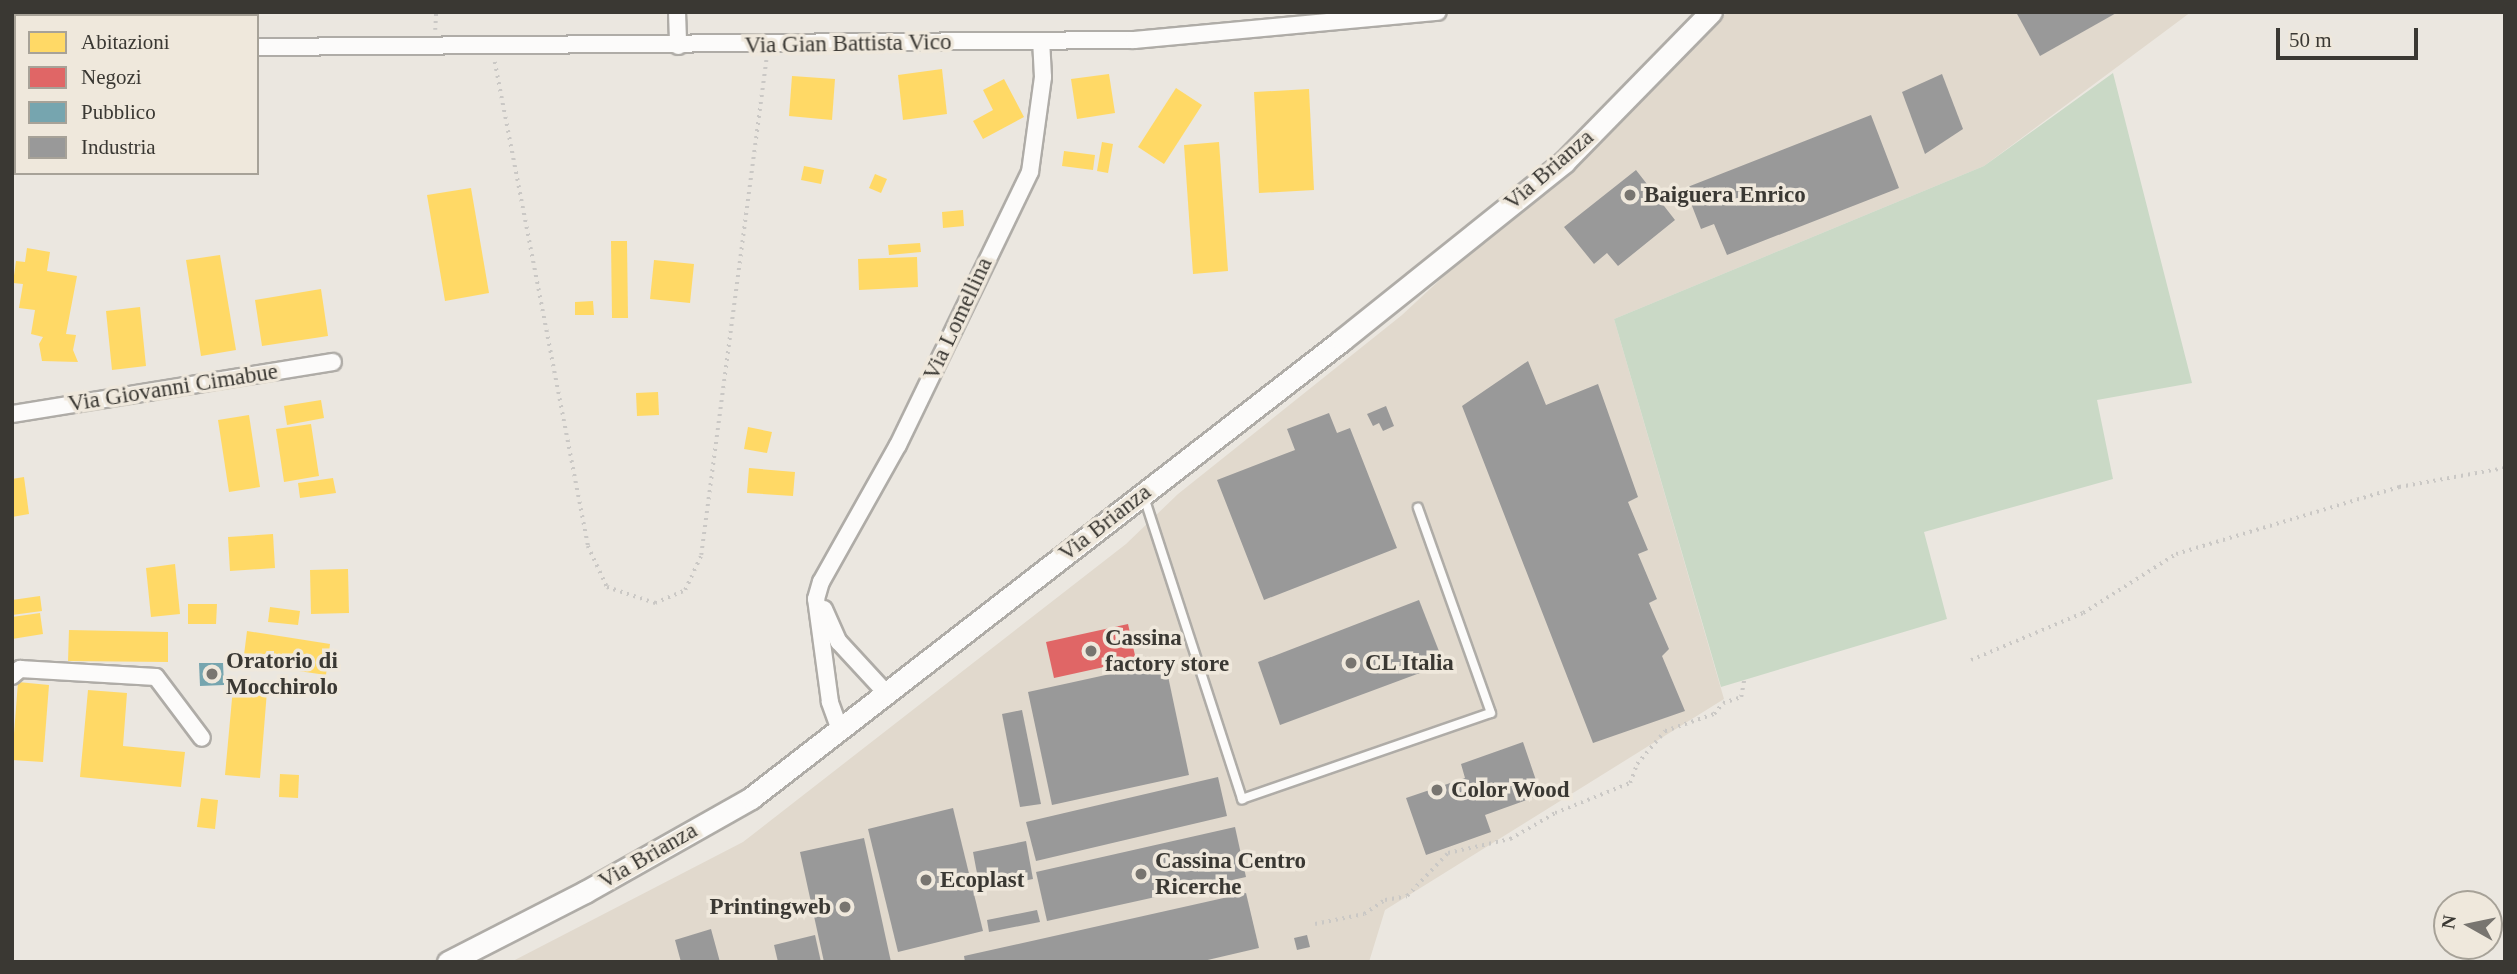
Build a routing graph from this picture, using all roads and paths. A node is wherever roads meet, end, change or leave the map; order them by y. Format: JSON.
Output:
{"nodes":[{"id":1,"x":677,"y":12,"type":"edge"},
{"id":2,"x":1331,"y":12,"type":"edge"},
{"id":3,"x":1438,"y":12,"type":"edge"},
{"id":4,"x":1711,"y":12,"type":"edge"},
{"id":5,"x":1312,"y":24,"type":"junction"},
{"id":6,"x":1041,"y":41,"type":"junction"},
{"id":7,"x":768,"y":45,"type":"junction"},
{"id":8,"x":492,"y":46,"type":"junction"},
{"id":9,"x":678,"y":46,"type":"junction"},
{"id":10,"x":259,"y":47,"type":"edge"},
{"id":11,"x":333,"y":362,"type":"dead end"},
{"id":12,"x":12,"y":414,"type":"edge"},
{"id":13,"x":2505,"y":468,"type":"edge"},
{"id":14,"x":1143,"y":494,"type":"junction"},
{"id":15,"x":1419,"y":508,"type":"dead end"},
{"id":16,"x":821,"y":582,"type":"junction"},
{"id":17,"x":1971,"y":660,"type":"dead end"},
{"id":18,"x":12,"y":676,"type":"edge"},
{"id":19,"x":1744,"y":680,"type":"dead end"},
{"id":20,"x":887,"y":694,"type":"junction"},
{"id":21,"x":840,"y":730,"type":"junction"},
{"id":22,"x":202,"y":738,"type":"dead end"},
{"id":23,"x":1315,"y":924,"type":"dead end"},
{"id":24,"x":448,"y":962,"type":"edge"}],
"edges":[{"from":1,"to":9,"type":"street"},
{"from":2,"to":5,"type":"street"},
{"from":3,"to":5,"type":"street","name":"Via Gian Battista Vico"},
{"from":4,"to":14,"type":"street","name":"Via Brianza"},
{"from":5,"to":6,"type":"street","name":"Via Gian Battista Vico"},
{"from":6,"to":7,"type":"street","name":"Via Gian Battista Vico"},
{"from":6,"to":16,"type":"street","name":"Via Lomellina"},
{"from":7,"to":8,"type":"path"},
{"from":7,"to":9,"type":"street","name":"Via Gian Battista Vico"},
{"from":8,"to":9,"type":"street","name":"Via Gian Battista Vico"},
{"from":8,"to":10,"type":"street","name":"Via Gian Battista Vico"},
{"from":11,"to":12,"type":"street","name":"Via Giovanni Cimabue"},
{"from":13,"to":17,"type":"path"},
{"from":14,"to":15,"type":"lane"},
{"from":14,"to":20,"type":"street","name":"Via Brianza"},
{"from":16,"to":20,"type":"street"},
{"from":16,"to":21,"type":"street","name":"Via Lomellina"},
{"from":18,"to":22,"type":"street"},
{"from":19,"to":23,"type":"path"},
{"from":20,"to":21,"type":"street","name":"Via Brianza"},
{"from":21,"to":24,"type":"street","name":"Via Brianza"}]}
